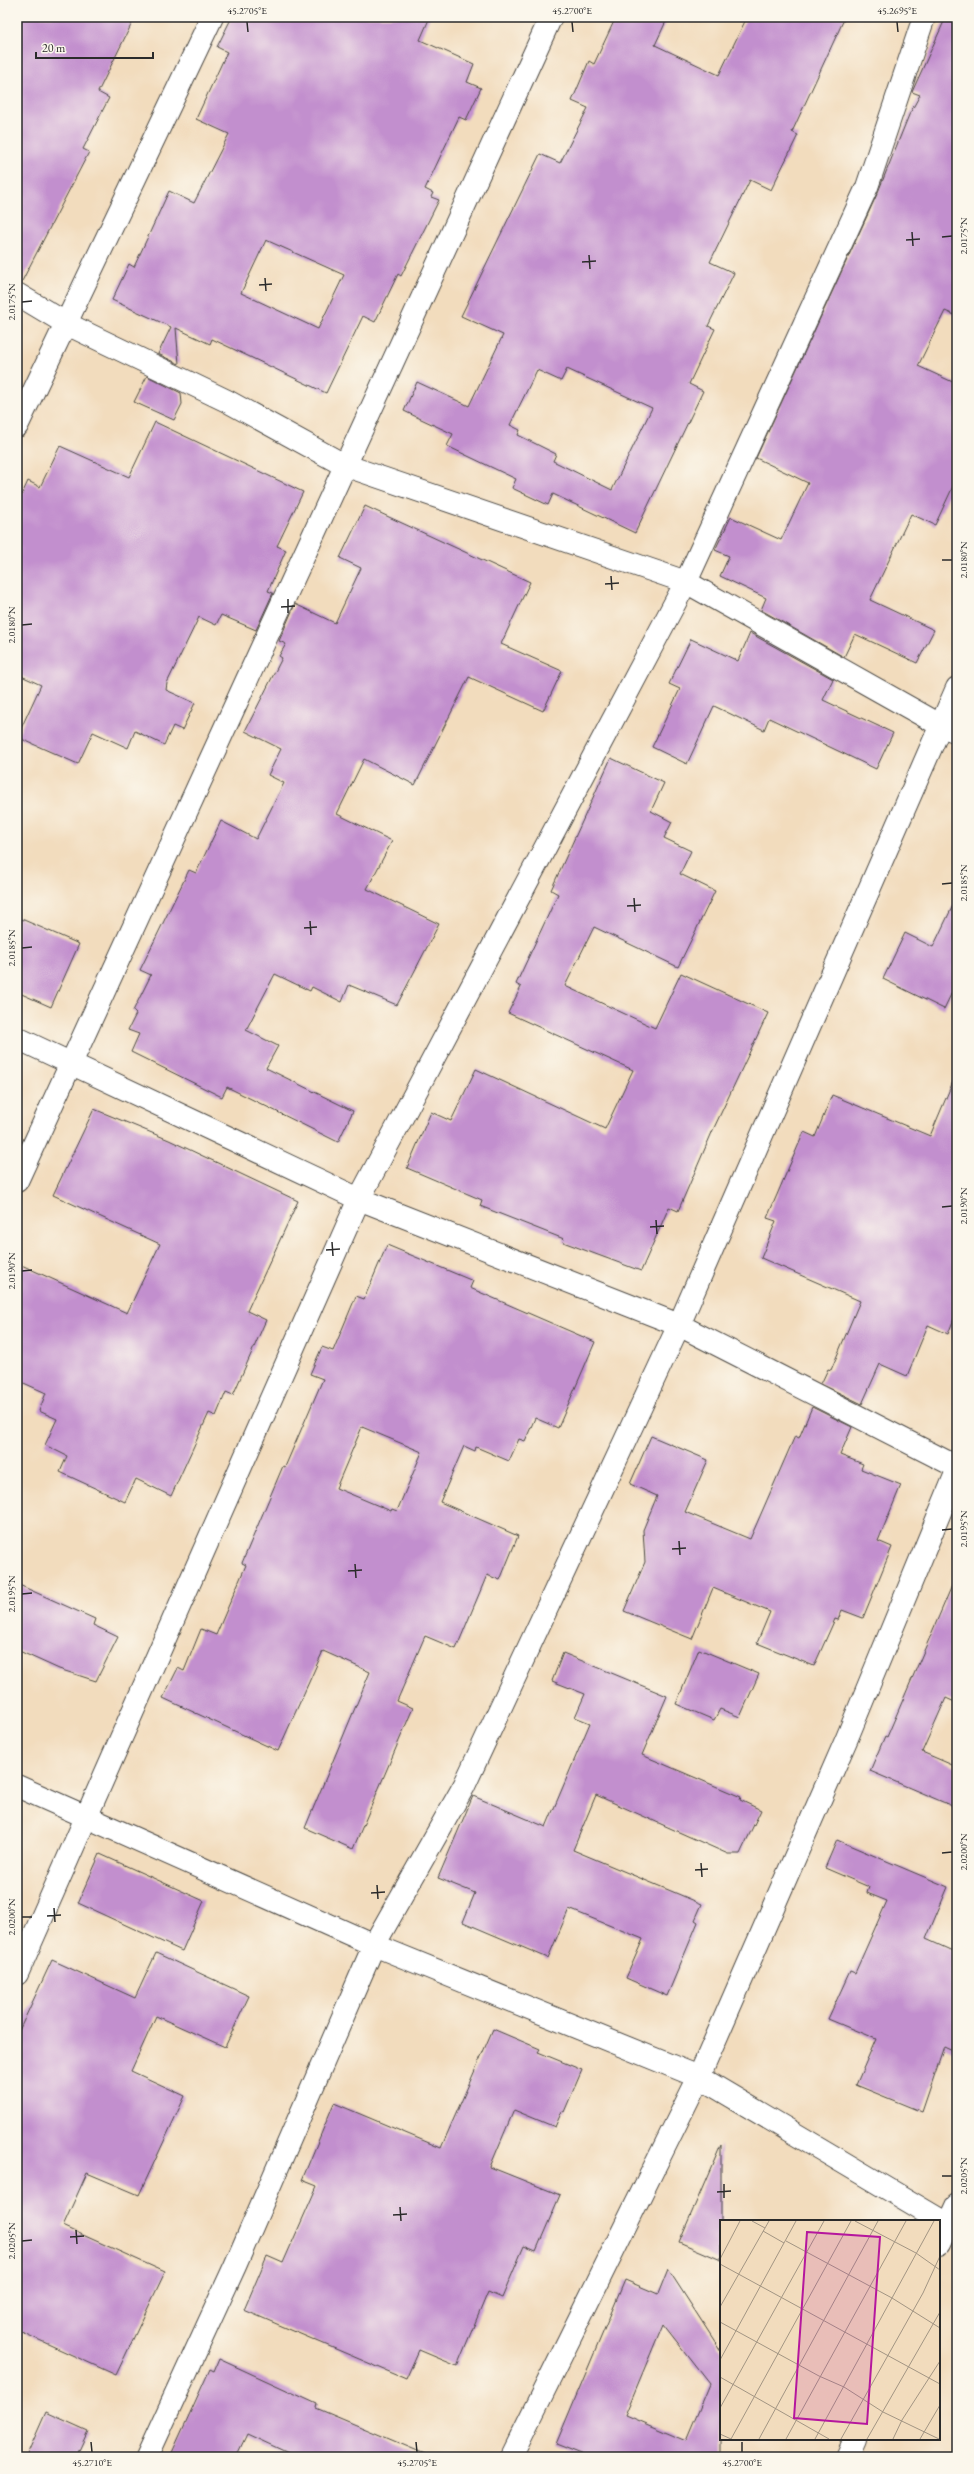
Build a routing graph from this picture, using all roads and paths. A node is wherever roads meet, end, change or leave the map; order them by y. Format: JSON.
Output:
{"nodes":[{"id":1,"x":212,"y":17,"type":"edge"},
{"id":2,"x":551,"y":17,"type":"edge"},
{"id":3,"x":924,"y":17,"type":"edge"},
{"id":4,"x":17,"y":294,"type":"edge"},
{"id":5,"x":67,"y":324,"type":"junction"},
{"id":6,"x":17,"y":426,"type":"edge"},
{"id":7,"x":344,"y":465,"type":"junction"},
{"id":8,"x":686,"y":582,"type":"junction"},
{"id":9,"x":957,"y":688,"type":"edge"},
{"id":10,"x":949,"y":728,"type":"edge"},
{"id":11,"x":17,"y":1038,"type":"edge"},
{"id":12,"x":70,"y":1062,"type":"junction"},
{"id":13,"x":17,"y":1181,"type":"edge"},
{"id":14,"x":359,"y":1199,"type":"junction"},
{"id":15,"x":679,"y":1325,"type":"junction"},
{"id":16,"x":957,"y":1467,"type":"edge"},
{"id":17,"x":957,"y":1471,"type":"edge"},
{"id":18,"x":17,"y":1786,"type":"edge"},
{"id":19,"x":85,"y":1817,"type":"junction"},
{"id":20,"x":374,"y":1945,"type":"junction"},
{"id":21,"x":17,"y":1974,"type":"edge"},
{"id":22,"x":699,"y":2078,"type":"junction"},
{"id":23,"x":957,"y":2204,"type":"edge"},
{"id":24,"x":929,"y":2220,"type":"edge"},
{"id":25,"x":948,"y":2232,"type":"edge"},
{"id":26,"x":854,"y":2440,"type":"edge"},
{"id":27,"x":147,"y":2457,"type":"edge"},
{"id":28,"x":511,"y":2457,"type":"edge"},
{"id":29,"x":846,"y":2457,"type":"edge"}],
"edges":[{"from":1,"to":5,"type":"street"},
{"from":2,"to":7,"type":"street"},
{"from":3,"to":8,"type":"street"},
{"from":4,"to":5,"type":"street"},
{"from":5,"to":6,"type":"street"},
{"from":5,"to":7,"type":"street"},
{"from":7,"to":8,"type":"street"},
{"from":7,"to":12,"type":"street"},
{"from":8,"to":10,"type":"street"},
{"from":8,"to":14,"type":"street"},
{"from":9,"to":10,"type":"street"},
{"from":10,"to":15,"type":"street"},
{"from":11,"to":12,"type":"street"},
{"from":12,"to":13,"type":"street"},
{"from":12,"to":14,"type":"street"},
{"from":14,"to":15,"type":"street"},
{"from":14,"to":19,"type":"street"},
{"from":15,"to":16,"type":"street"},
{"from":15,"to":20,"type":"street"},
{"from":17,"to":22,"type":"street"},
{"from":18,"to":19,"type":"street"},
{"from":19,"to":20,"type":"street"},
{"from":19,"to":21,"type":"street"},
{"from":20,"to":22,"type":"street"},
{"from":20,"to":27,"type":"street"},
{"from":22,"to":24,"type":"street"},
{"from":22,"to":28,"type":"street"},
{"from":23,"to":25,"type":"street"},
{"from":26,"to":29,"type":"street"}]}
